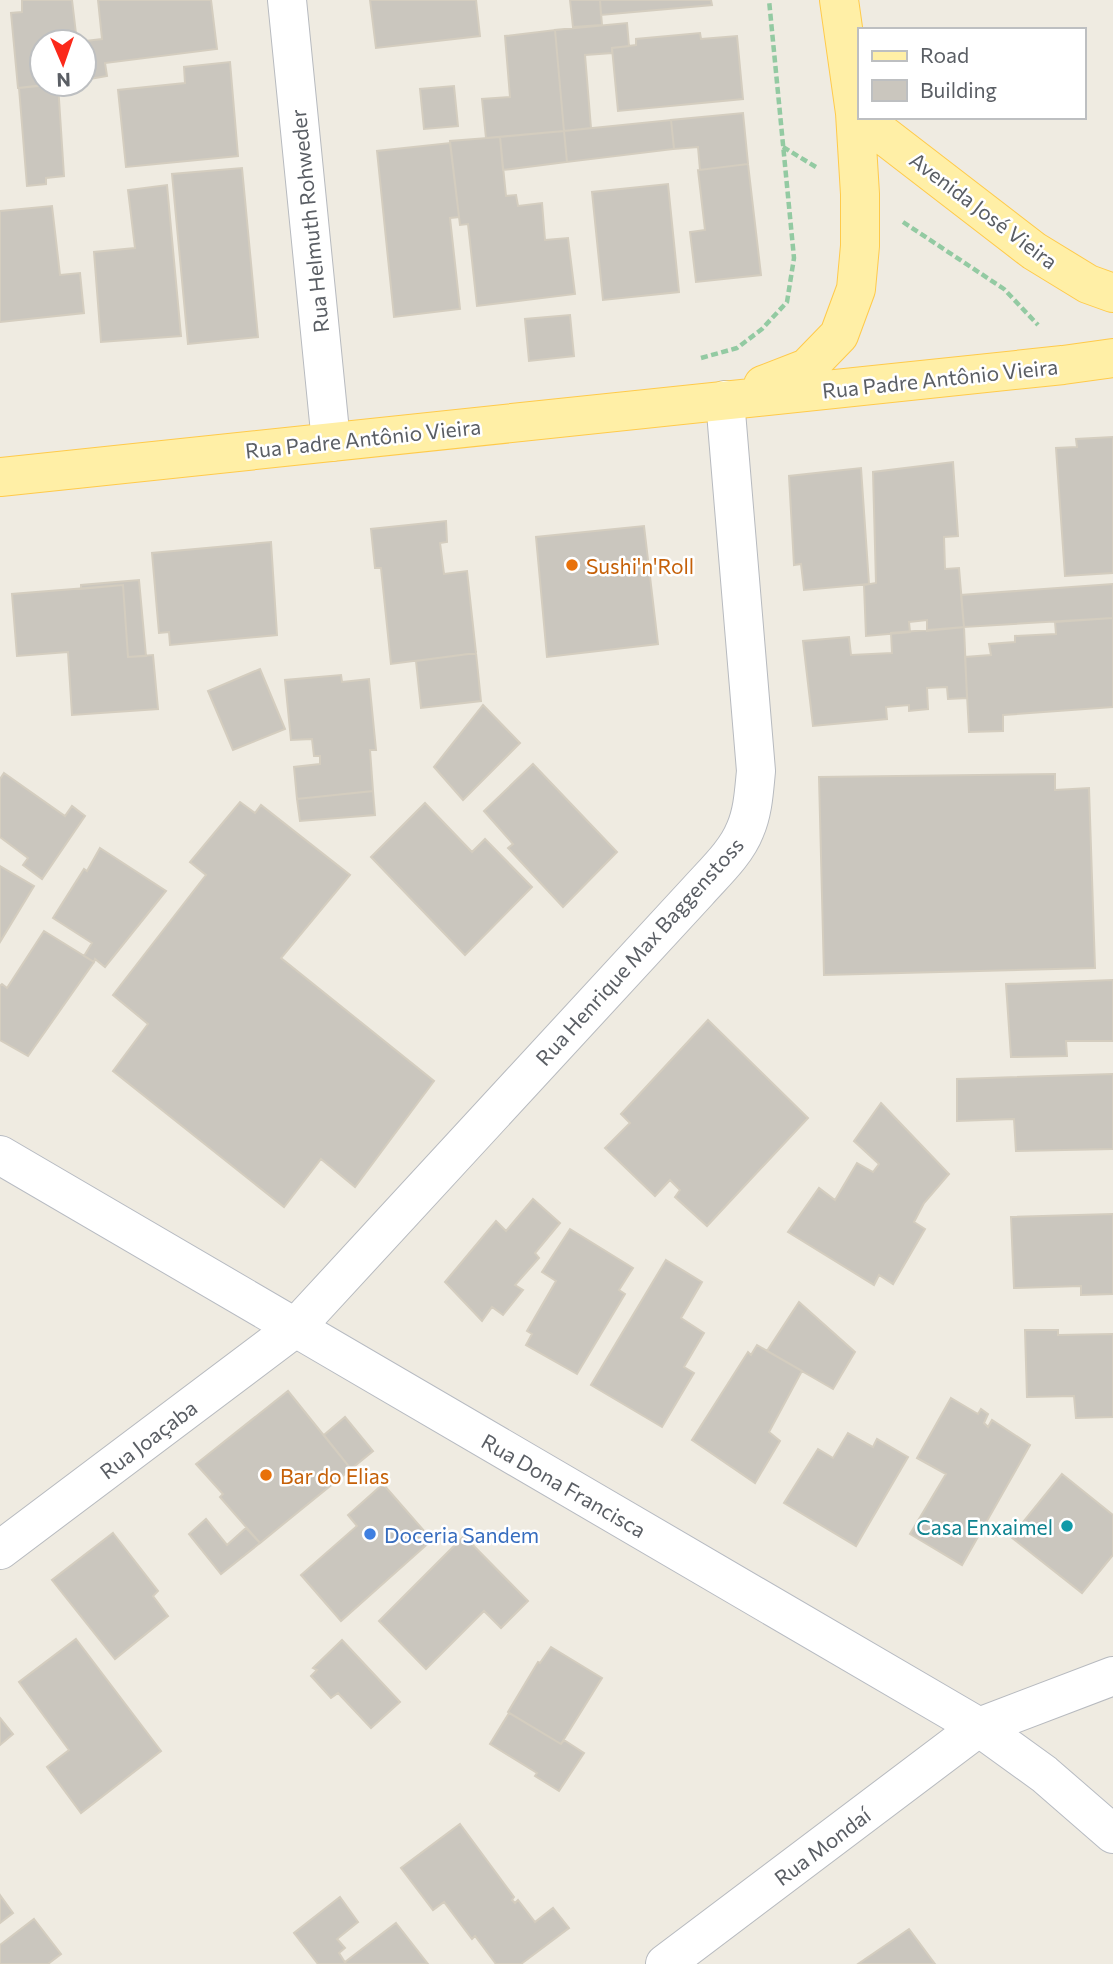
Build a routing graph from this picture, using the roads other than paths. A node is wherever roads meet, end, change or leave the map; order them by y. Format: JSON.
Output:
{"nodes":[{"id":1,"x":287,"y":0,"type":"edge"},
{"id":2,"x":839,"y":0,"type":"edge"},
{"id":3,"x":858,"y":116,"type":"edge"},
{"id":4,"x":858,"y":119,"type":"edge"},
{"id":5,"x":862,"y":119,"type":"edge"},
{"id":6,"x":1113,"y":293,"type":"edge"},
{"id":7,"x":1113,"y":358,"type":"edge"},
{"id":8,"x":725,"y":400,"type":"junction"},
{"id":9,"x":331,"y":442,"type":"junction"},
{"id":10,"x":0,"y":477,"type":"edge"},
{"id":11,"x":0,"y":1155,"type":"edge"},
{"id":12,"x":295,"y":1328,"type":"junction"},
{"id":13,"x":0,"y":1550,"type":"edge"},
{"id":14,"x":1113,"y":1676,"type":"edge"},
{"id":15,"x":979,"y":1727,"type":"junction"},
{"id":16,"x":1113,"y":1835,"type":"edge"},
{"id":17,"x":665,"y":1964,"type":"edge"}],
"edges":[{"from":1,"to":9,"type":"street","name":"Rua Helmuth Rohweder"},
{"from":2,"to":3,"type":"main road"},
{"from":4,"to":8,"type":"main road","name":"Rua Padre Antônio Vieira"},
{"from":5,"to":6,"type":"main road","name":"Avenida José Vieira"},
{"from":7,"to":8,"type":"main road","name":"Rua Padre Antônio Vieira"},
{"from":8,"to":9,"type":"main road","name":"Rua Padre Antônio Vieira"},
{"from":8,"to":12,"type":"street","name":"Rua Henrique Max Baggenstoss"},
{"from":9,"to":10,"type":"main road","name":"Rua Padre Antônio Vieira"},
{"from":11,"to":12,"type":"street","name":"Rua Dona Francisca"},
{"from":12,"to":13,"type":"street","name":"Rua Joaçaba"},
{"from":12,"to":15,"type":"street","name":"Rua Dona Francisca"},
{"from":14,"to":15,"type":"street","name":"Rua Mondaí"},
{"from":15,"to":16,"type":"street","name":"Rua Dona Francisca"},
{"from":15,"to":17,"type":"street","name":"Rua Mondaí"}]}
